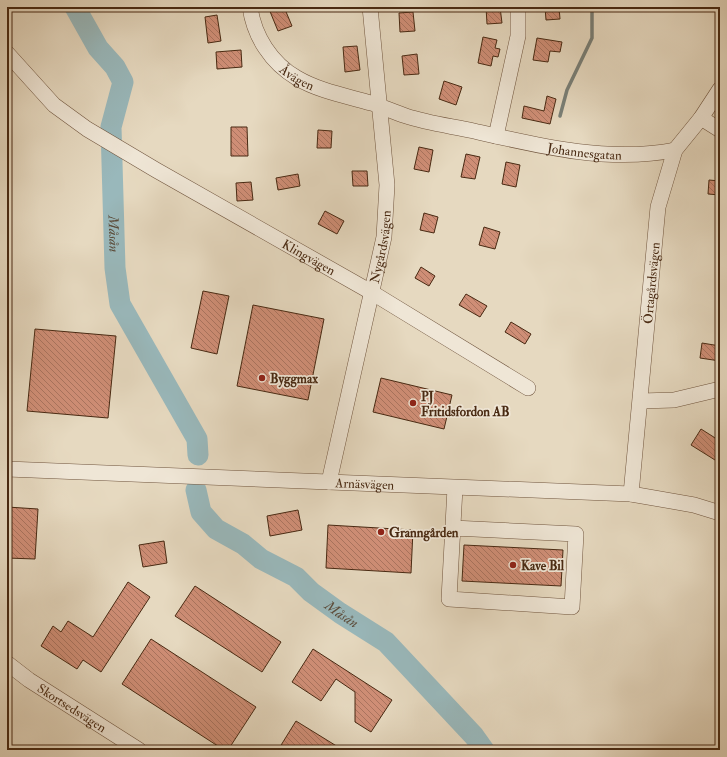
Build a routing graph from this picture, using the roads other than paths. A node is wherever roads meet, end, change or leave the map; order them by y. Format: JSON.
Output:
{"nodes":[{"id":1,"x":250,"y":7,"type":"edge"},
{"id":2,"x":370,"y":7,"type":"edge"},
{"id":3,"x":518,"y":7,"type":"edge"},
{"id":4,"x":7,"y":53,"type":"edge"},
{"id":5,"x":720,"y":89,"type":"edge"},
{"id":6,"x":380,"y":106,"type":"junction"},
{"id":7,"x":701,"y":118,"type":"junction"},
{"id":8,"x":720,"y":130,"type":"edge"},
{"id":9,"x":496,"y":136,"type":"junction"},
{"id":10,"x":675,"y":150,"type":"junction"},
{"id":11,"x":371,"y":292,"type":"junction"},
{"id":12,"x":528,"y":388,"type":"dead end"},
{"id":13,"x":720,"y":388,"type":"edge"},
{"id":14,"x":641,"y":401,"type":"junction"},
{"id":15,"x":7,"y":469,"type":"edge"},
{"id":16,"x":329,"y":482,"type":"junction"},
{"id":17,"x":455,"y":488,"type":"junction"},
{"id":18,"x":631,"y":494,"type":"junction"},
{"id":19,"x":720,"y":512,"type":"edge"},
{"id":20,"x":453,"y":528,"type":"junction"},
{"id":21,"x":7,"y":663,"type":"edge"},
{"id":22,"x":139,"y":750,"type":"edge"}],
"edges":[{"from":1,"to":6,"type":"street","name":"Åvägen"},
{"from":2,"to":6,"type":"street","name":"Nygårdsvägen"},
{"from":3,"to":9,"type":"street"},
{"from":4,"to":11,"type":"street","name":"Klingvägen"},
{"from":5,"to":7,"type":"street","name":"Örtagårdsvägen"},
{"from":6,"to":9,"type":"street","name":"Johannesgatan"},
{"from":6,"to":11,"type":"street","name":"Nygårdsvägen"},
{"from":7,"to":8,"type":"street"},
{"from":7,"to":10,"type":"street","name":"Örtagårdsvägen"},
{"from":9,"to":10,"type":"street","name":"Johannesgatan"},
{"from":10,"to":14,"type":"street","name":"Örtagårdsvägen"},
{"from":11,"to":12,"type":"street","name":"Klingvägen"},
{"from":11,"to":16,"type":"street","name":"Nygårdsvägen"},
{"from":13,"to":14,"type":"street"},
{"from":14,"to":18,"type":"street","name":"Örtagårdsvägen"},
{"from":15,"to":16,"type":"street","name":"Arnäsvägen"},
{"from":16,"to":17,"type":"street","name":"Arnäsvägen"},
{"from":17,"to":18,"type":"street","name":"Arnäsvägen"},
{"from":17,"to":20,"type":"street"},
{"from":18,"to":19,"type":"street","name":"Arnäsvägen"},
{"from":20,"to":20,"type":"street"},
{"from":21,"to":22,"type":"street","name":"Skortsedsvägen"}]}
